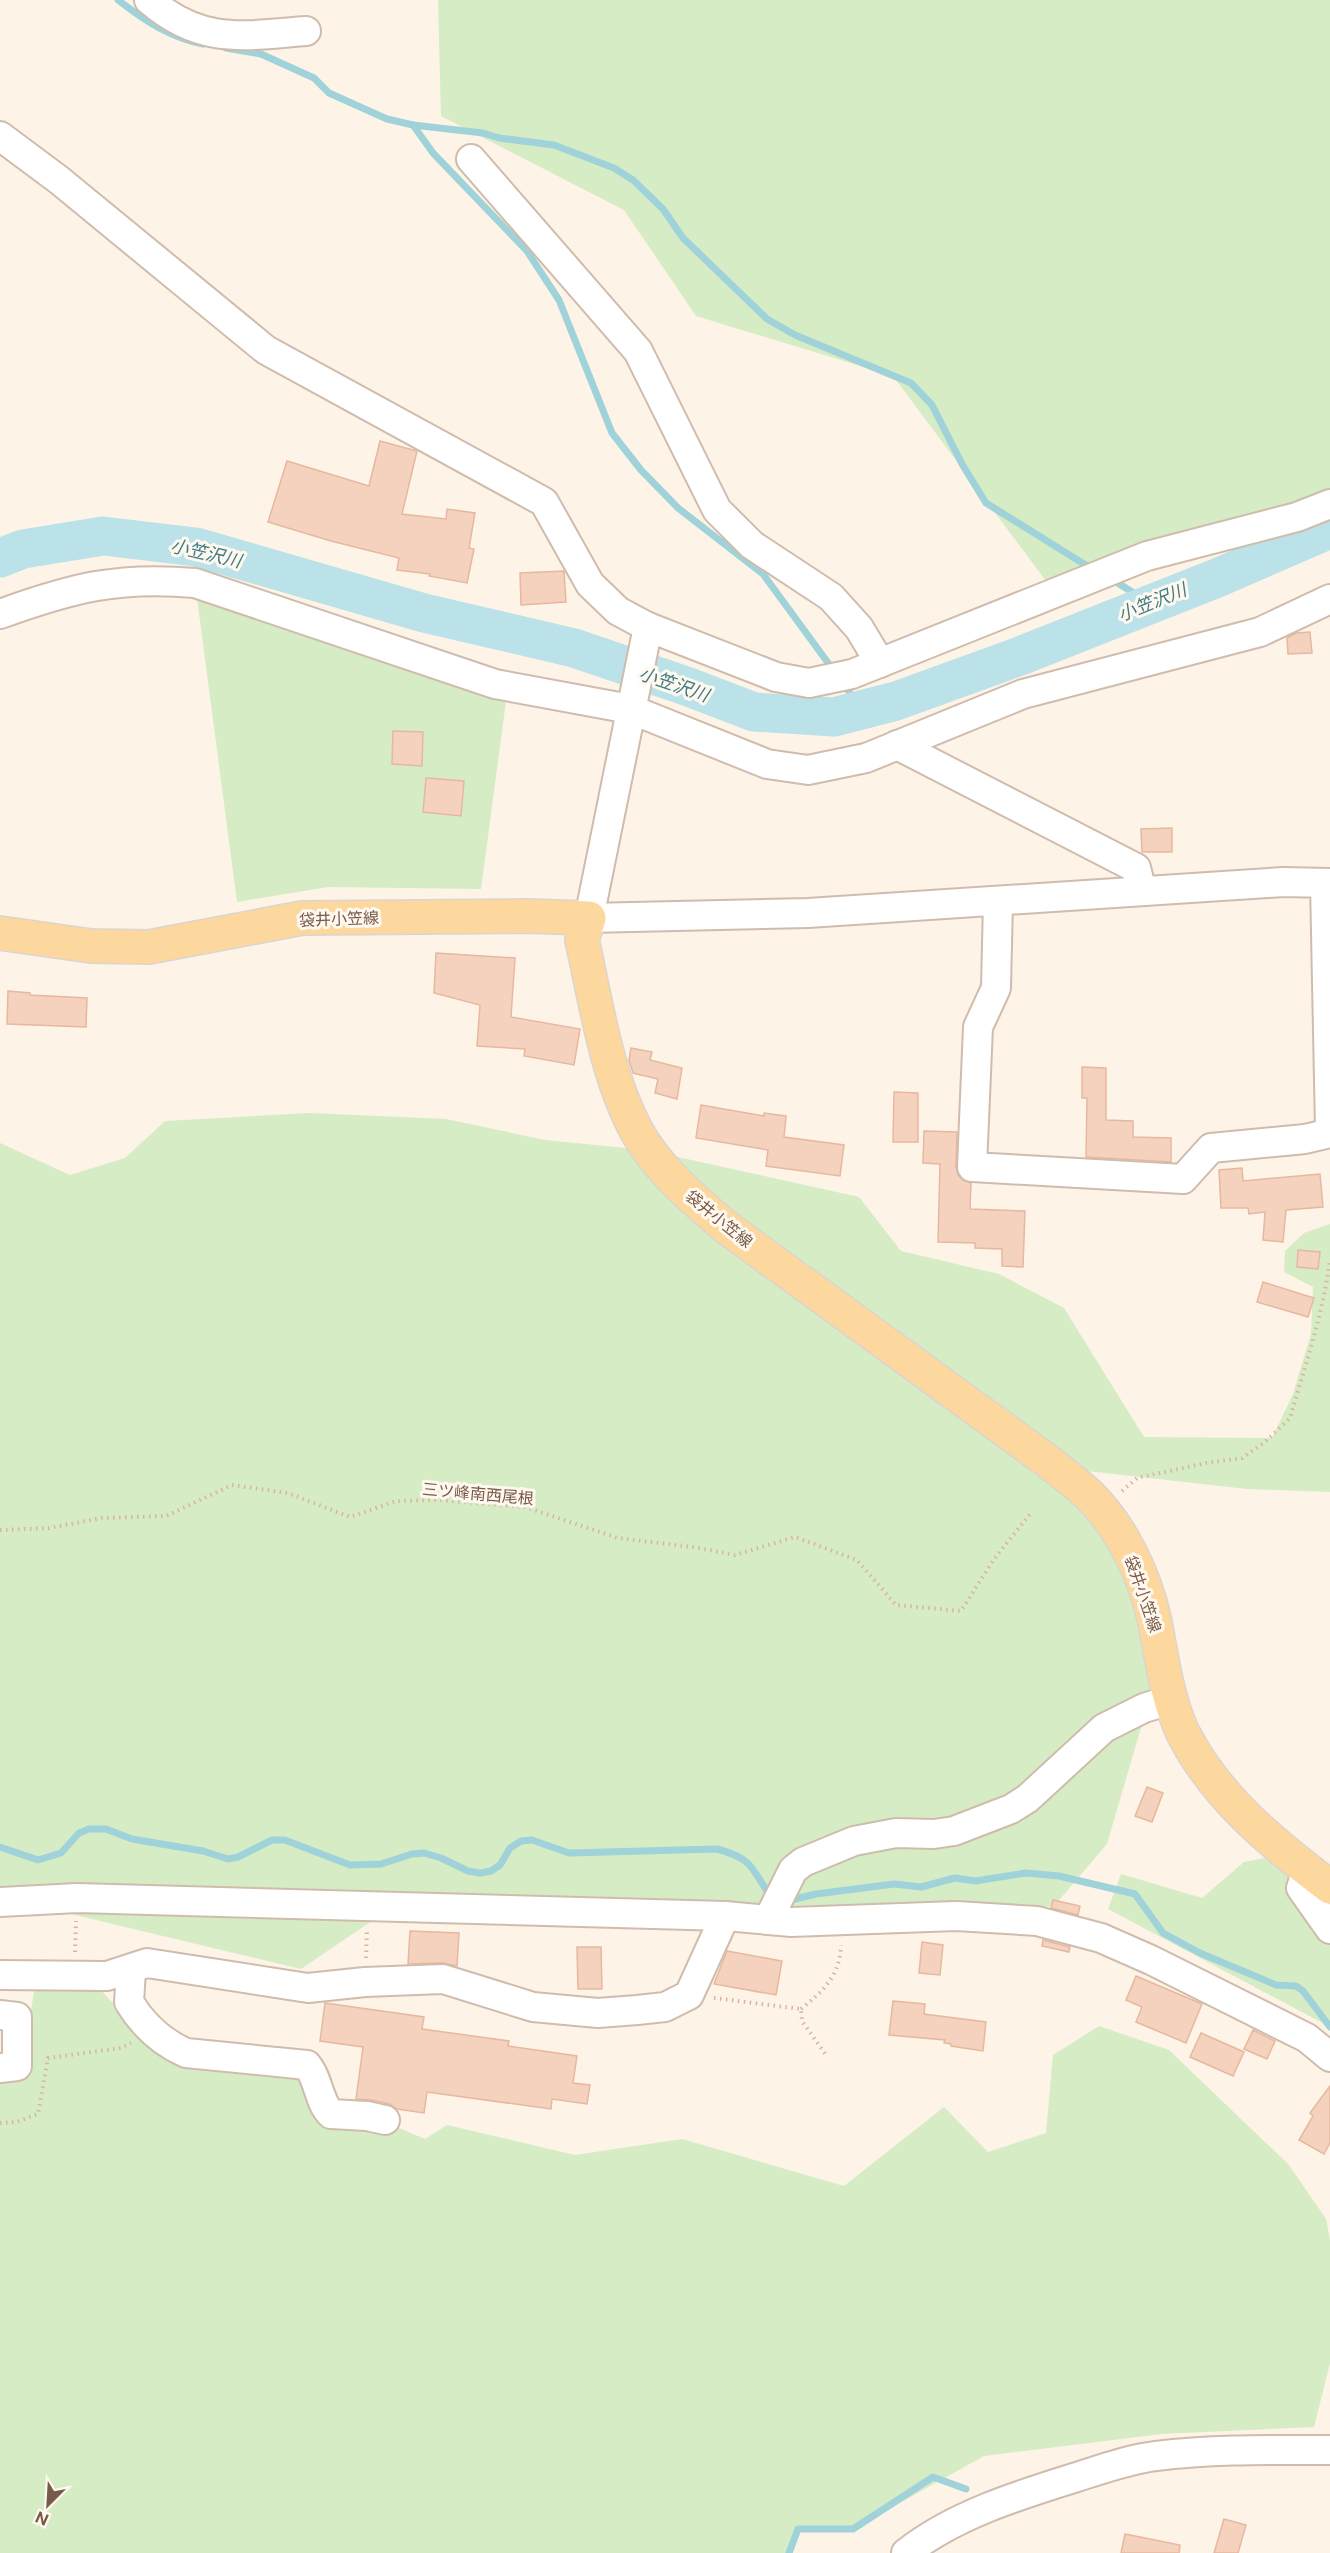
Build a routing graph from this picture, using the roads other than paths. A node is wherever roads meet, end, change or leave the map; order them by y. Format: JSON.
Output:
{"nodes":[{"id":1,"x":149,"y":0,"type":"edge"},
{"id":2,"x":306,"y":31,"type":"dead end"},
{"id":3,"x":0,"y":136,"type":"edge"},
{"id":4,"x":471,"y":159,"type":"dead end"},
{"id":5,"x":1330,"y":504,"type":"edge"},
{"id":6,"x":1330,"y":599,"type":"edge"},
{"id":7,"x":0,"y":614,"type":"edge"},
{"id":8,"x":648,"y":627,"type":"junction"},
{"id":9,"x":880,"y":663,"type":"junction"},
{"id":10,"x":630,"y":708,"type":"junction"},
{"id":11,"x":897,"y":745,"type":"junction"},
{"id":12,"x":1328,"y":883,"type":"edge"},
{"id":13,"x":1142,"y":891,"type":"junction"},
{"id":14,"x":998,"y":901,"type":"junction"},
{"id":15,"x":589,"y":918,"type":"junction"},
{"id":16,"x":0,"y":933,"type":"edge"},
{"id":17,"x":1330,"y":1128,"type":"edge"},
{"id":18,"x":1170,"y":1700,"type":"junction"},
{"id":19,"x":1319,"y":1878,"type":"edge"},
{"id":20,"x":0,"y":1902,"type":"edge"},
{"id":21,"x":724,"y":1916,"type":"junction"},
{"id":22,"x":768,"y":1920,"type":"junction"},
{"id":23,"x":1330,"y":1929,"type":"edge"},
{"id":24,"x":131,"y":1970,"type":"junction"},
{"id":25,"x":0,"y":1975,"type":"edge"},
{"id":26,"x":0,"y":2015,"type":"edge"},
{"id":27,"x":1330,"y":2057,"type":"edge"},
{"id":28,"x":0,"y":2068,"type":"edge"},
{"id":29,"x":385,"y":2120,"type":"dead end"},
{"id":30,"x":1330,"y":2450,"type":"edge"},
{"id":31,"x":906,"y":2553,"type":"edge"}],
"edges":[{"from":1,"to":2,"type":"street"},
{"from":3,"to":8,"type":"street"},
{"from":4,"to":9,"type":"street"},
{"from":5,"to":9,"type":"street"},
{"from":6,"to":11,"type":"street"},
{"from":7,"to":10,"type":"street"},
{"from":8,"to":9,"type":"street"},
{"from":8,"to":10,"type":"street"},
{"from":10,"to":11,"type":"street"},
{"from":10,"to":15,"type":"street"},
{"from":11,"to":13,"type":"street"},
{"from":12,"to":13,"type":"street"},
{"from":12,"to":17,"type":"street"},
{"from":13,"to":14,"type":"street"},
{"from":14,"to":15,"type":"street"},
{"from":14,"to":17,"type":"street"},
{"from":15,"to":16,"type":"main road","name":"袋井小笠線"},
{"from":15,"to":18,"type":"main road","name":"袋井小笠線"},
{"from":18,"to":19,"type":"main road","name":"袋井小笠線"},
{"from":18,"to":22,"type":"street"},
{"from":19,"to":23,"type":"street"},
{"from":20,"to":21,"type":"street"},
{"from":21,"to":22,"type":"street"},
{"from":21,"to":24,"type":"street"},
{"from":22,"to":27,"type":"street"},
{"from":24,"to":25,"type":"street"},
{"from":24,"to":29,"type":"street"},
{"from":26,"to":28,"type":"street"},
{"from":30,"to":31,"type":"street"}]}
